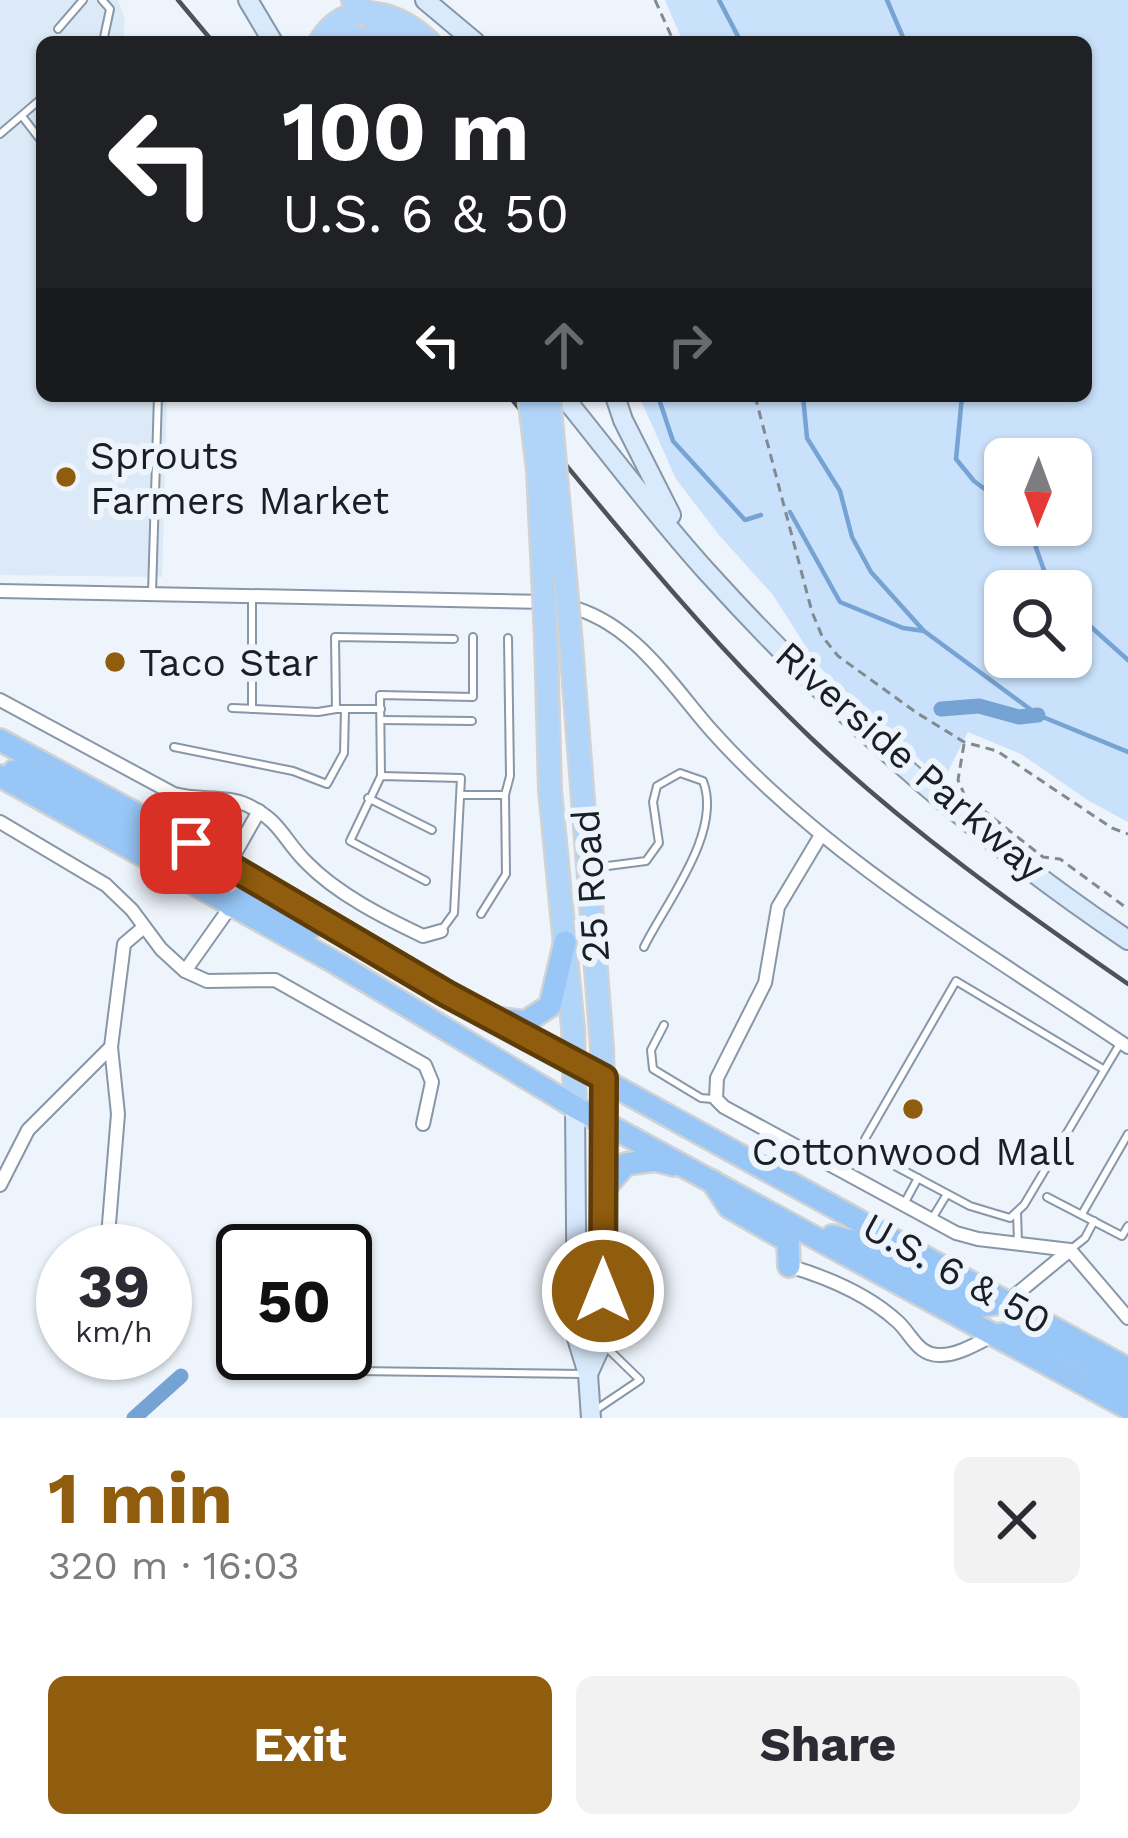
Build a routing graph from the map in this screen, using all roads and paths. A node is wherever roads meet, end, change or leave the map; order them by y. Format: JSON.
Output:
{"nodes":[{"id":1,"x":83,"y":0,"type":"edge"},
{"id":2,"x":102,"y":0,"type":"edge"},
{"id":3,"x":248,"y":0,"type":"edge"},
{"id":4,"x":398,"y":0,"type":"edge"},
{"id":5,"x":425,"y":0,"type":"edge"},
{"id":6,"x":655,"y":0,"type":"edge"},
{"id":7,"x":354,"y":2,"type":"edge"},
{"id":8,"x":58,"y":29,"type":"dead end"},
{"id":9,"x":104,"y":36,"type":"edge"},
{"id":10,"x":270,"y":36,"type":"edge"},
{"id":11,"x":325,"y":36,"type":"edge"},
{"id":12,"x":391,"y":36,"type":"edge"},
{"id":13,"x":424,"y":36,"type":"edge"},
{"id":14,"x":426,"y":36,"type":"edge"},
{"id":15,"x":469,"y":36,"type":"edge"},
{"id":16,"x":671,"y":36,"type":"edge"},
{"id":17,"x":36,"y":103,"type":"edge"},
{"id":18,"x":21,"y":116,"type":"junction"},
{"id":19,"x":0,"y":134,"type":"edge"},
{"id":20,"x":36,"y":135,"type":"edge"},
{"id":21,"x":158,"y":402,"type":"edge"},
{"id":22,"x":530,"y":402,"type":"edge"},
{"id":23,"x":550,"y":402,"type":"edge"},
{"id":24,"x":568,"y":402,"type":"edge"},
{"id":25,"x":617,"y":402,"type":"edge"},
{"id":26,"x":756,"y":402,"type":"edge"},
{"id":27,"x":705,"y":570,"type":"junction"},
{"id":28,"x":0,"y":590,"type":"edge"},
{"id":29,"x":152,"y":593,"type":"junction"},
{"id":30,"x":252,"y":595,"type":"junction"},
{"id":31,"x":473,"y":637,"type":"dead end"},
{"id":32,"x":508,"y":638,"type":"dead end"},
{"id":33,"x":454,"y":639,"type":"dead end"},
{"id":34,"x":0,"y":700,"type":"edge"},
{"id":35,"x":232,"y":708,"type":"dead end"},
{"id":36,"x":252,"y":709,"type":"junction"},
{"id":37,"x":341,"y":709,"type":"junction"},
{"id":38,"x":381,"y":709,"type":"junction"},
{"id":39,"x":381,"y":721,"type":"junction"},
{"id":40,"x":472,"y":721,"type":"dead end"},
{"id":41,"x":0,"y":740,"type":"edge"},
{"id":42,"x":964,"y":742,"type":"junction"},
{"id":43,"x":174,"y":747,"type":"dead end"},
{"id":44,"x":0,"y":766,"type":"edge"},
{"id":45,"x":0,"y":776,"type":"edge"},
{"id":46,"x":381,"y":776,"type":"junction"},
{"id":47,"x":460,"y":795,"type":"junction"},
{"id":48,"x":505,"y":795,"type":"junction"},
{"id":49,"x":368,"y":798,"type":"junction"},
{"id":50,"x":259,"y":811,"type":"junction"},
{"id":51,"x":0,"y":822,"type":"edge"},
{"id":52,"x":432,"y":830,"type":"dead end"},
{"id":53,"x":1128,"y":834,"type":"edge"},
{"id":54,"x":821,"y":835,"type":"junction"},
{"id":55,"x":229,"y":864,"type":"junction"},
{"id":56,"x":589,"y":868,"type":"junction"},
{"id":57,"x":426,"y":881,"type":"dead end"},
{"id":58,"x":231,"y":906,"type":"junction"},
{"id":59,"x":1128,"y":909,"type":"edge"},
{"id":60,"x":481,"y":914,"type":"dead end"},
{"id":61,"x":144,"y":927,"type":"junction"},
{"id":62,"x":441,"y":932,"type":"joint"},
{"id":63,"x":1128,"y":940,"type":"edge"},
{"id":64,"x":565,"y":941,"type":"junction"},
{"id":65,"x":644,"y":947,"type":"dead end"},
{"id":66,"x":384,"y":955,"type":"junction"},
{"id":67,"x":185,"y":971,"type":"junction"},
{"id":68,"x":447,"y":994,"type":"junction"},
{"id":69,"x":664,"y":1025,"type":"dead end"},
{"id":70,"x":1124,"y":1044,"type":"edge"},
{"id":71,"x":111,"y":1047,"type":"junction"},
{"id":72,"x":574,"y":1063,"type":"junction"},
{"id":73,"x":1103,"y":1069,"type":"junction"},
{"id":74,"x":604,"y":1078,"type":"junction"},
{"id":75,"x":716,"y":1099,"type":"junction"},
{"id":76,"x":575,"y":1107,"type":"junction"},
{"id":77,"x":604,"y":1122,"type":"junction"},
{"id":78,"x":423,"y":1124,"type":"dead end"},
{"id":79,"x":1128,"y":1134,"type":"edge"},
{"id":80,"x":1124,"y":1145,"type":"edge"},
{"id":81,"x":703,"y":1175,"type":"junction"},
{"id":82,"x":918,"y":1178,"type":"junction"},
{"id":83,"x":0,"y":1185,"type":"edge"},
{"id":84,"x":603,"y":1190,"type":"junction"},
{"id":85,"x":947,"y":1194,"type":"junction"},
{"id":86,"x":1046,"y":1197,"type":"dead end"},
{"id":87,"x":903,"y":1205,"type":"junction"},
{"id":88,"x":1017,"y":1212,"type":"junction"},
{"id":89,"x":1082,"y":1215,"type":"junction"},
{"id":90,"x":931,"y":1220,"type":"junction"},
{"id":91,"x":1094,"y":1221,"type":"junction"},
{"id":92,"x":109,"y":1224,"type":"edge"},
{"id":93,"x":1128,"y":1226,"type":"edge"},
{"id":94,"x":800,"y":1228,"type":"junction"},
{"id":95,"x":1018,"y":1243,"type":"junction"},
{"id":96,"x":1070,"y":1250,"type":"junction"},
{"id":97,"x":789,"y":1266,"type":"joint"},
{"id":98,"x":1006,"y":1302,"type":"junction"},
{"id":99,"x":1128,"y":1318,"type":"edge"},
{"id":100,"x":995,"y":1335,"type":"junction"},
{"id":101,"x":602,"y":1343,"type":"junction"},
{"id":102,"x":1128,"y":1369,"type":"edge"},
{"id":103,"x":372,"y":1371,"type":"edge"},
{"id":104,"x":588,"y":1374,"type":"junction"},
{"id":105,"x":1128,"y":1386,"type":"edge"},
{"id":106,"x":1128,"y":1408,"type":"edge"},
{"id":107,"x":591,"y":1416,"type":"edge"}],
"edges":[{"from":1,"to":8,"type":"lane"},
{"from":2,"to":9,"type":"lane"},
{"from":3,"to":10,"type":"main road"},
{"from":4,"to":14,"type":"main road"},
{"from":5,"to":15,"type":"main road"},
{"from":6,"to":16,"type":"path"},
{"from":7,"to":11,"type":"main road"},
{"from":7,"to":12,"type":"main road"},
{"from":7,"to":13,"type":"main road"},
{"from":17,"to":18,"type":"lane"},
{"from":18,"to":19,"type":"lane"},
{"from":18,"to":20,"type":"lane"},
{"from":21,"to":29,"type":"lane"},
{"from":22,"to":64,"type":"main road","name":"25 Road","bridge":true},
{"from":23,"to":56,"type":"main road","name":"25 Road","bridge":true},
{"from":24,"to":27,"type":"main road","name":"Riverside Parkway"},
{"from":25,"to":27,"type":"main road","name":"Riverside Parkway"},
{"from":26,"to":42,"type":"path"},
{"from":27,"to":63,"type":"main road","name":"Riverside Parkway"},
{"from":28,"to":29,"type":"street"},
{"from":29,"to":30,"type":"street"},
{"from":30,"to":36,"type":"lane"},
{"from":30,"to":54,"type":"street"},
{"from":31,"to":38,"type":"lane"},
{"from":32,"to":48,"type":"lane"},
{"from":33,"to":37,"type":"lane"},
{"from":34,"to":50,"type":"street"},
{"from":35,"to":36,"type":"lane"},
{"from":36,"to":37,"type":"lane"},
{"from":37,"to":38,"type":"lane"},
{"from":37,"to":43,"type":"lane"},
{"from":38,"to":39,"type":"lane"},
{"from":39,"to":40,"type":"lane"},
{"from":39,"to":46,"type":"lane"},
{"from":41,"to":55,"type":"highway","name":"U.S. 6 & 50"},
{"from":42,"to":53,"type":"path"},
{"from":42,"to":59,"type":"path"},
{"from":44,"to":55,"type":"highway"},
{"from":45,"to":58,"type":"highway","name":"U.S. 6 & 50"},
{"from":46,"to":47,"type":"lane"},
{"from":46,"to":49,"type":"lane"},
{"from":47,"to":48,"type":"lane"},
{"from":47,"to":62,"type":"lane"},
{"from":48,"to":60,"type":"lane"},
{"from":49,"to":52,"type":"lane"},
{"from":49,"to":57,"type":"lane"},
{"from":50,"to":55,"type":"street"},
{"from":50,"to":62,"type":"street"},
{"from":51,"to":61,"type":"street"},
{"from":54,"to":70,"type":"street"},
{"from":54,"to":75,"type":"street"},
{"from":55,"to":66,"type":"highway","name":"U.S. 6 & 50"},
{"from":56,"to":65,"type":"lane"},
{"from":56,"to":74,"type":"main road","name":"25 Road"},
{"from":58,"to":66,"type":"highway"},
{"from":58,"to":67,"type":"street"},
{"from":58,"to":76,"type":"highway","name":"U.S. 6 & 50"},
{"from":61,"to":67,"type":"street"},
{"from":61,"to":71,"type":"street"},
{"from":64,"to":68,"type":"highway"},
{"from":64,"to":72,"type":"main road","name":"25 Road"},
{"from":66,"to":68,"type":"highway","name":"U.S. 6 & 50"},
{"from":67,"to":78,"type":"street"},
{"from":68,"to":72,"type":"highway","name":"U.S. 6 & 50"},
{"from":69,"to":75,"type":"lane"},
{"from":70,"to":73,"type":"lane"},
{"from":71,"to":83,"type":"street"},
{"from":71,"to":92,"type":"street"},
{"from":72,"to":74,"type":"highway","name":"U.S. 6 & 50"},
{"from":72,"to":76,"type":"main road","name":"25 Road"},
{"from":73,"to":82,"type":"lane"},
{"from":73,"to":88,"type":"lane"},
{"from":74,"to":77,"type":"main road","name":"25 Road"},
{"from":74,"to":98,"type":"highway","name":"U.S. 6 & 50"},
{"from":75,"to":87,"type":"street"},
{"from":76,"to":77,"type":"highway","name":"U.S. 6 & 50"},
{"from":76,"to":104,"type":"main road","name":"25 Road"},
{"from":77,"to":81,"type":"highway","name":"U.S. 6 & 50"},
{"from":77,"to":84,"type":"main road","name":"25 Road"},
{"from":79,"to":80,"type":"lane"},
{"from":80,"to":89,"type":"lane"},
{"from":81,"to":84,"type":"highway"},
{"from":81,"to":94,"type":"highway","name":"U.S. 6 & 50"},
{"from":81,"to":97,"type":"highway"},
{"from":82,"to":85,"type":"lane"},
{"from":82,"to":87,"type":"lane"},
{"from":84,"to":101,"type":"main road","name":"25 Road"},
{"from":85,"to":88,"type":"lane"},
{"from":85,"to":90,"type":"lane"},
{"from":86,"to":89,"type":"lane"},
{"from":87,"to":90,"type":"street"},
{"from":88,"to":95,"type":"lane"},
{"from":89,"to":91,"type":"lane"},
{"from":90,"to":95,"type":"street"},
{"from":91,"to":93,"type":"lane"},
{"from":91,"to":96,"type":"lane"},
{"from":94,"to":98,"type":"highway"},
{"from":94,"to":100,"type":"highway","name":"U.S. 6 & 50"},
{"from":95,"to":96,"type":"street"},
{"from":96,"to":98,"type":"street"},
{"from":96,"to":99,"type":"street"},
{"from":97,"to":100,"type":"street"},
{"from":98,"to":102,"type":"highway","name":"U.S. 6 & 50"},
{"from":100,"to":105,"type":"highway"},
{"from":100,"to":106,"type":"highway","name":"U.S. 6 & 50"},
{"from":101,"to":104,"type":"main road","name":"25 Road"},
{"from":101,"to":107,"type":"lane"},
{"from":103,"to":104,"type":"lane"},
{"from":104,"to":107,"type":"main road","name":"25 Road"}]}
